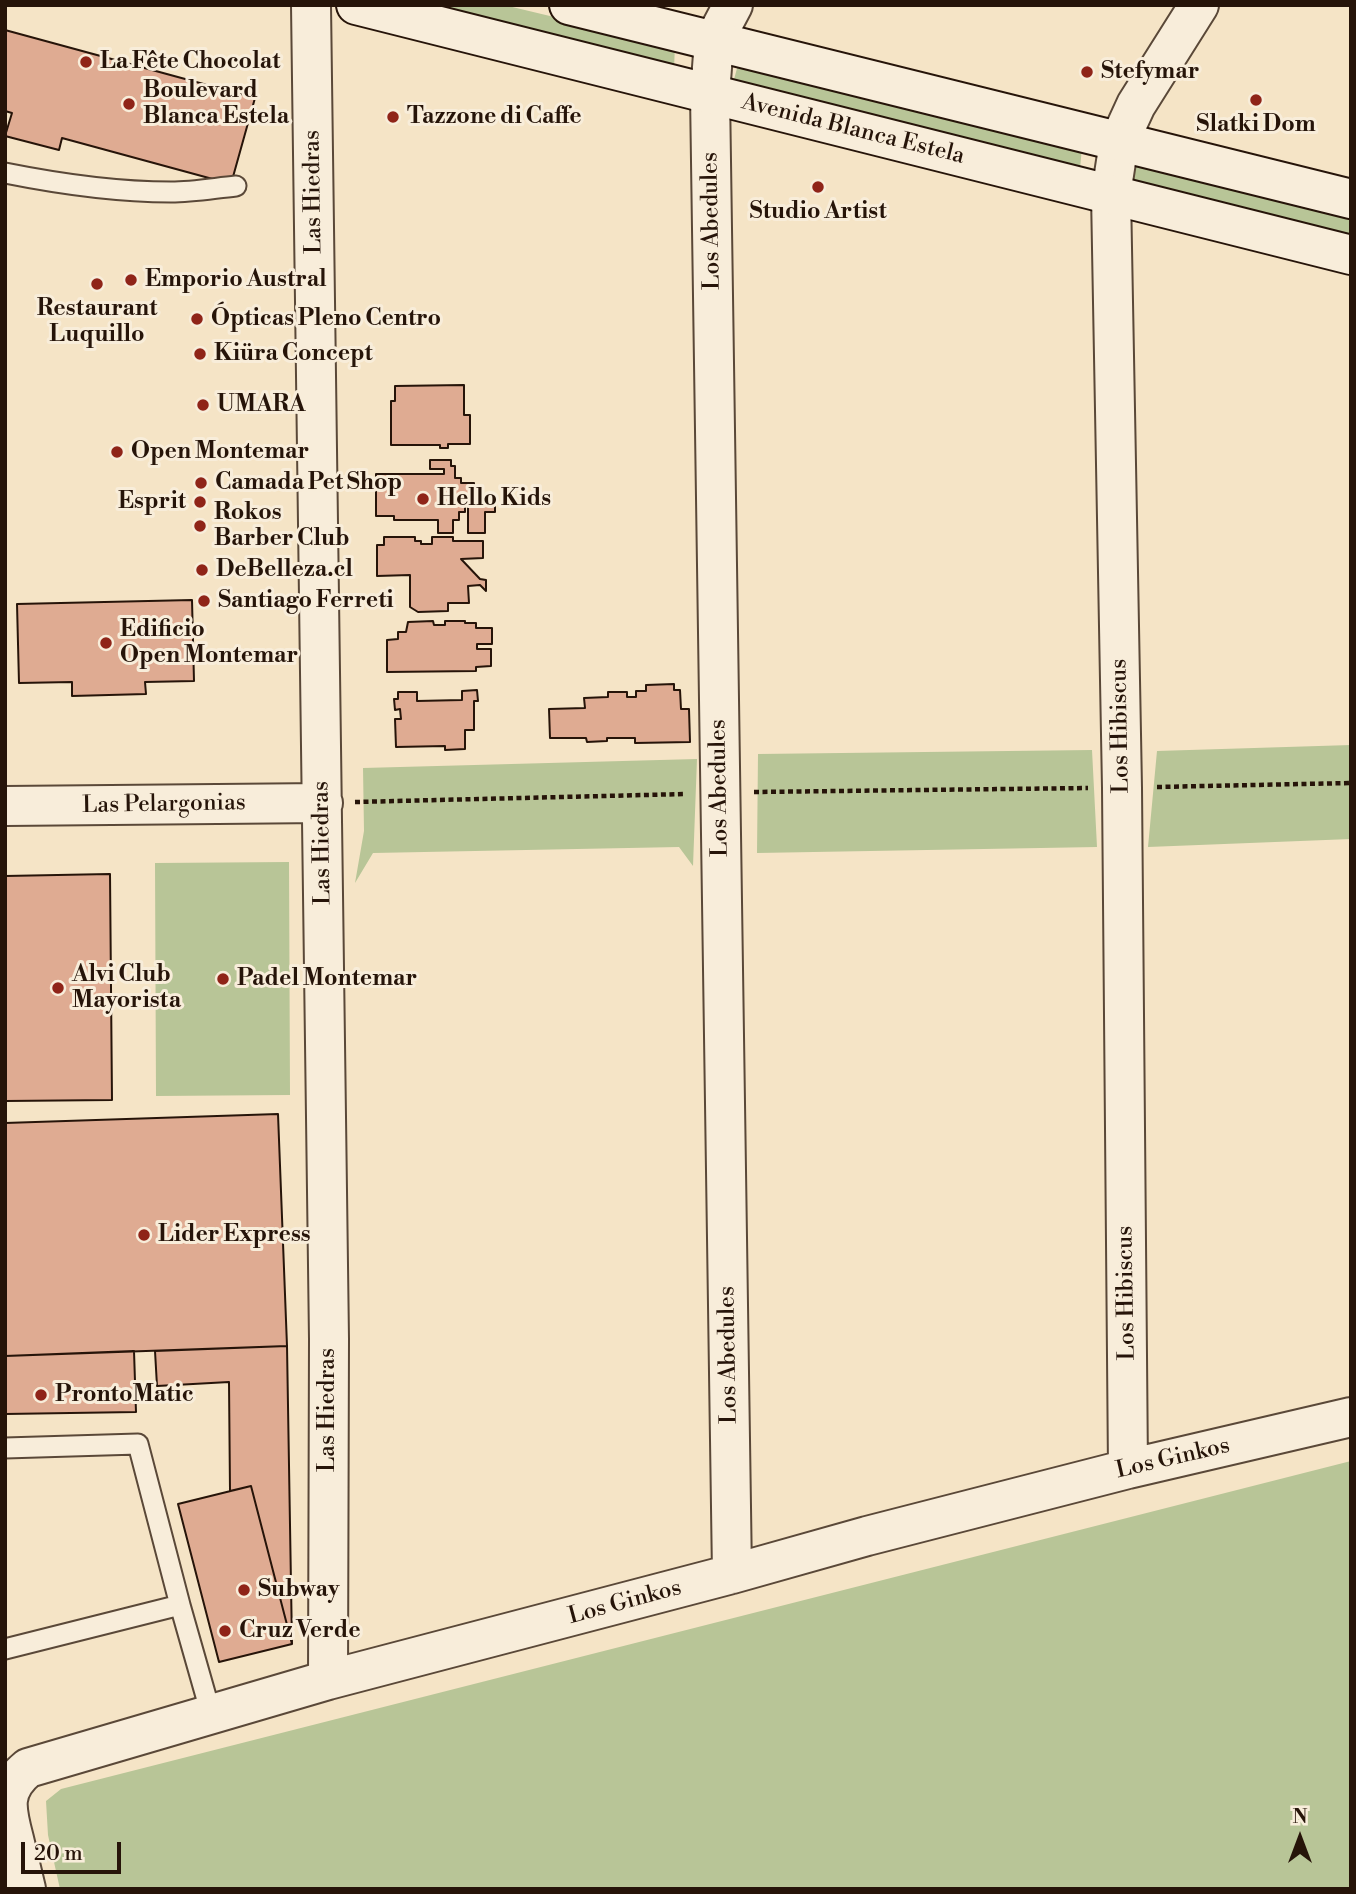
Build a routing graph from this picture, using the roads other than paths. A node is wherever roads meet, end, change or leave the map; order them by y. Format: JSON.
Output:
{"nodes":[{"id":1,"x":311,"y":5,"type":"edge"},
{"id":2,"x":356,"y":5,"type":"edge"},
{"id":3,"x":569,"y":5,"type":"edge"},
{"id":4,"x":733,"y":5,"type":"edge"},
{"id":5,"x":1199,"y":5,"type":"edge"},
{"id":6,"x":715,"y":41,"type":"junction"},
{"id":7,"x":710,"y":94,"type":"junction"},
{"id":8,"x":1119,"y":142,"type":"junction"},
{"id":9,"x":5,"y":173,"type":"edge"},
{"id":10,"x":236,"y":186,"type":"dead end"},
{"id":11,"x":1111,"y":194,"type":"junction"},
{"id":12,"x":1351,"y":199,"type":"edge"},
{"id":13,"x":1351,"y":255,"type":"edge"},
{"id":14,"x":323,"y":803,"type":"junction"},
{"id":15,"x":5,"y":806,"type":"edge"},
{"id":16,"x":1351,"y":1417,"type":"edge"},
{"id":17,"x":5,"y":1448,"type":"edge"},
{"id":18,"x":1128,"y":1469,"type":"junction"},
{"id":19,"x":732,"y":1574,"type":"junction"},
{"id":20,"x":180,"y":1605,"type":"junction"},
{"id":21,"x":5,"y":1648,"type":"edge"},
{"id":22,"x":328,"y":1680,"type":"junction"},
{"id":23,"x":211,"y":1714,"type":"junction"},
{"id":24,"x":26,"y":1889,"type":"edge"}],
"edges":[{"from":1,"to":14,"type":"street","name":"Las Hiedras"},
{"from":2,"to":7,"type":"street","name":"Avenida Blanca Estela"},
{"from":3,"to":6,"type":"street"},
{"from":4,"to":6,"type":"street","name":"Los Abedules"},
{"from":5,"to":8,"type":"street","name":"Los Hibiscus"},
{"from":6,"to":7,"type":"street","name":"Los Abedules"},
{"from":6,"to":8,"type":"street"},
{"from":7,"to":11,"type":"street","name":"Avenida Blanca Estela"},
{"from":7,"to":19,"type":"street","name":"Los Abedules"},
{"from":8,"to":11,"type":"street","name":"Los Hibiscus"},
{"from":8,"to":12,"type":"street"},
{"from":9,"to":10,"type":"lane"},
{"from":11,"to":13,"type":"street","name":"Avenida Blanca Estela"},
{"from":11,"to":18,"type":"street","name":"Los Hibiscus"},
{"from":14,"to":15,"type":"street","name":"Las Pelargonias"},
{"from":14,"to":22,"type":"street","name":"Las Hiedras"},
{"from":16,"to":18,"type":"street","name":"Los Ginkos"},
{"from":17,"to":20,"type":"lane"},
{"from":18,"to":19,"type":"street","name":"Los Ginkos"},
{"from":19,"to":22,"type":"street","name":"Los Ginkos"},
{"from":20,"to":21,"type":"lane"},
{"from":20,"to":23,"type":"lane"},
{"from":22,"to":23,"type":"street","name":"Los Ginkos"},
{"from":23,"to":24,"type":"street","name":"Los Ginkos"}]}
